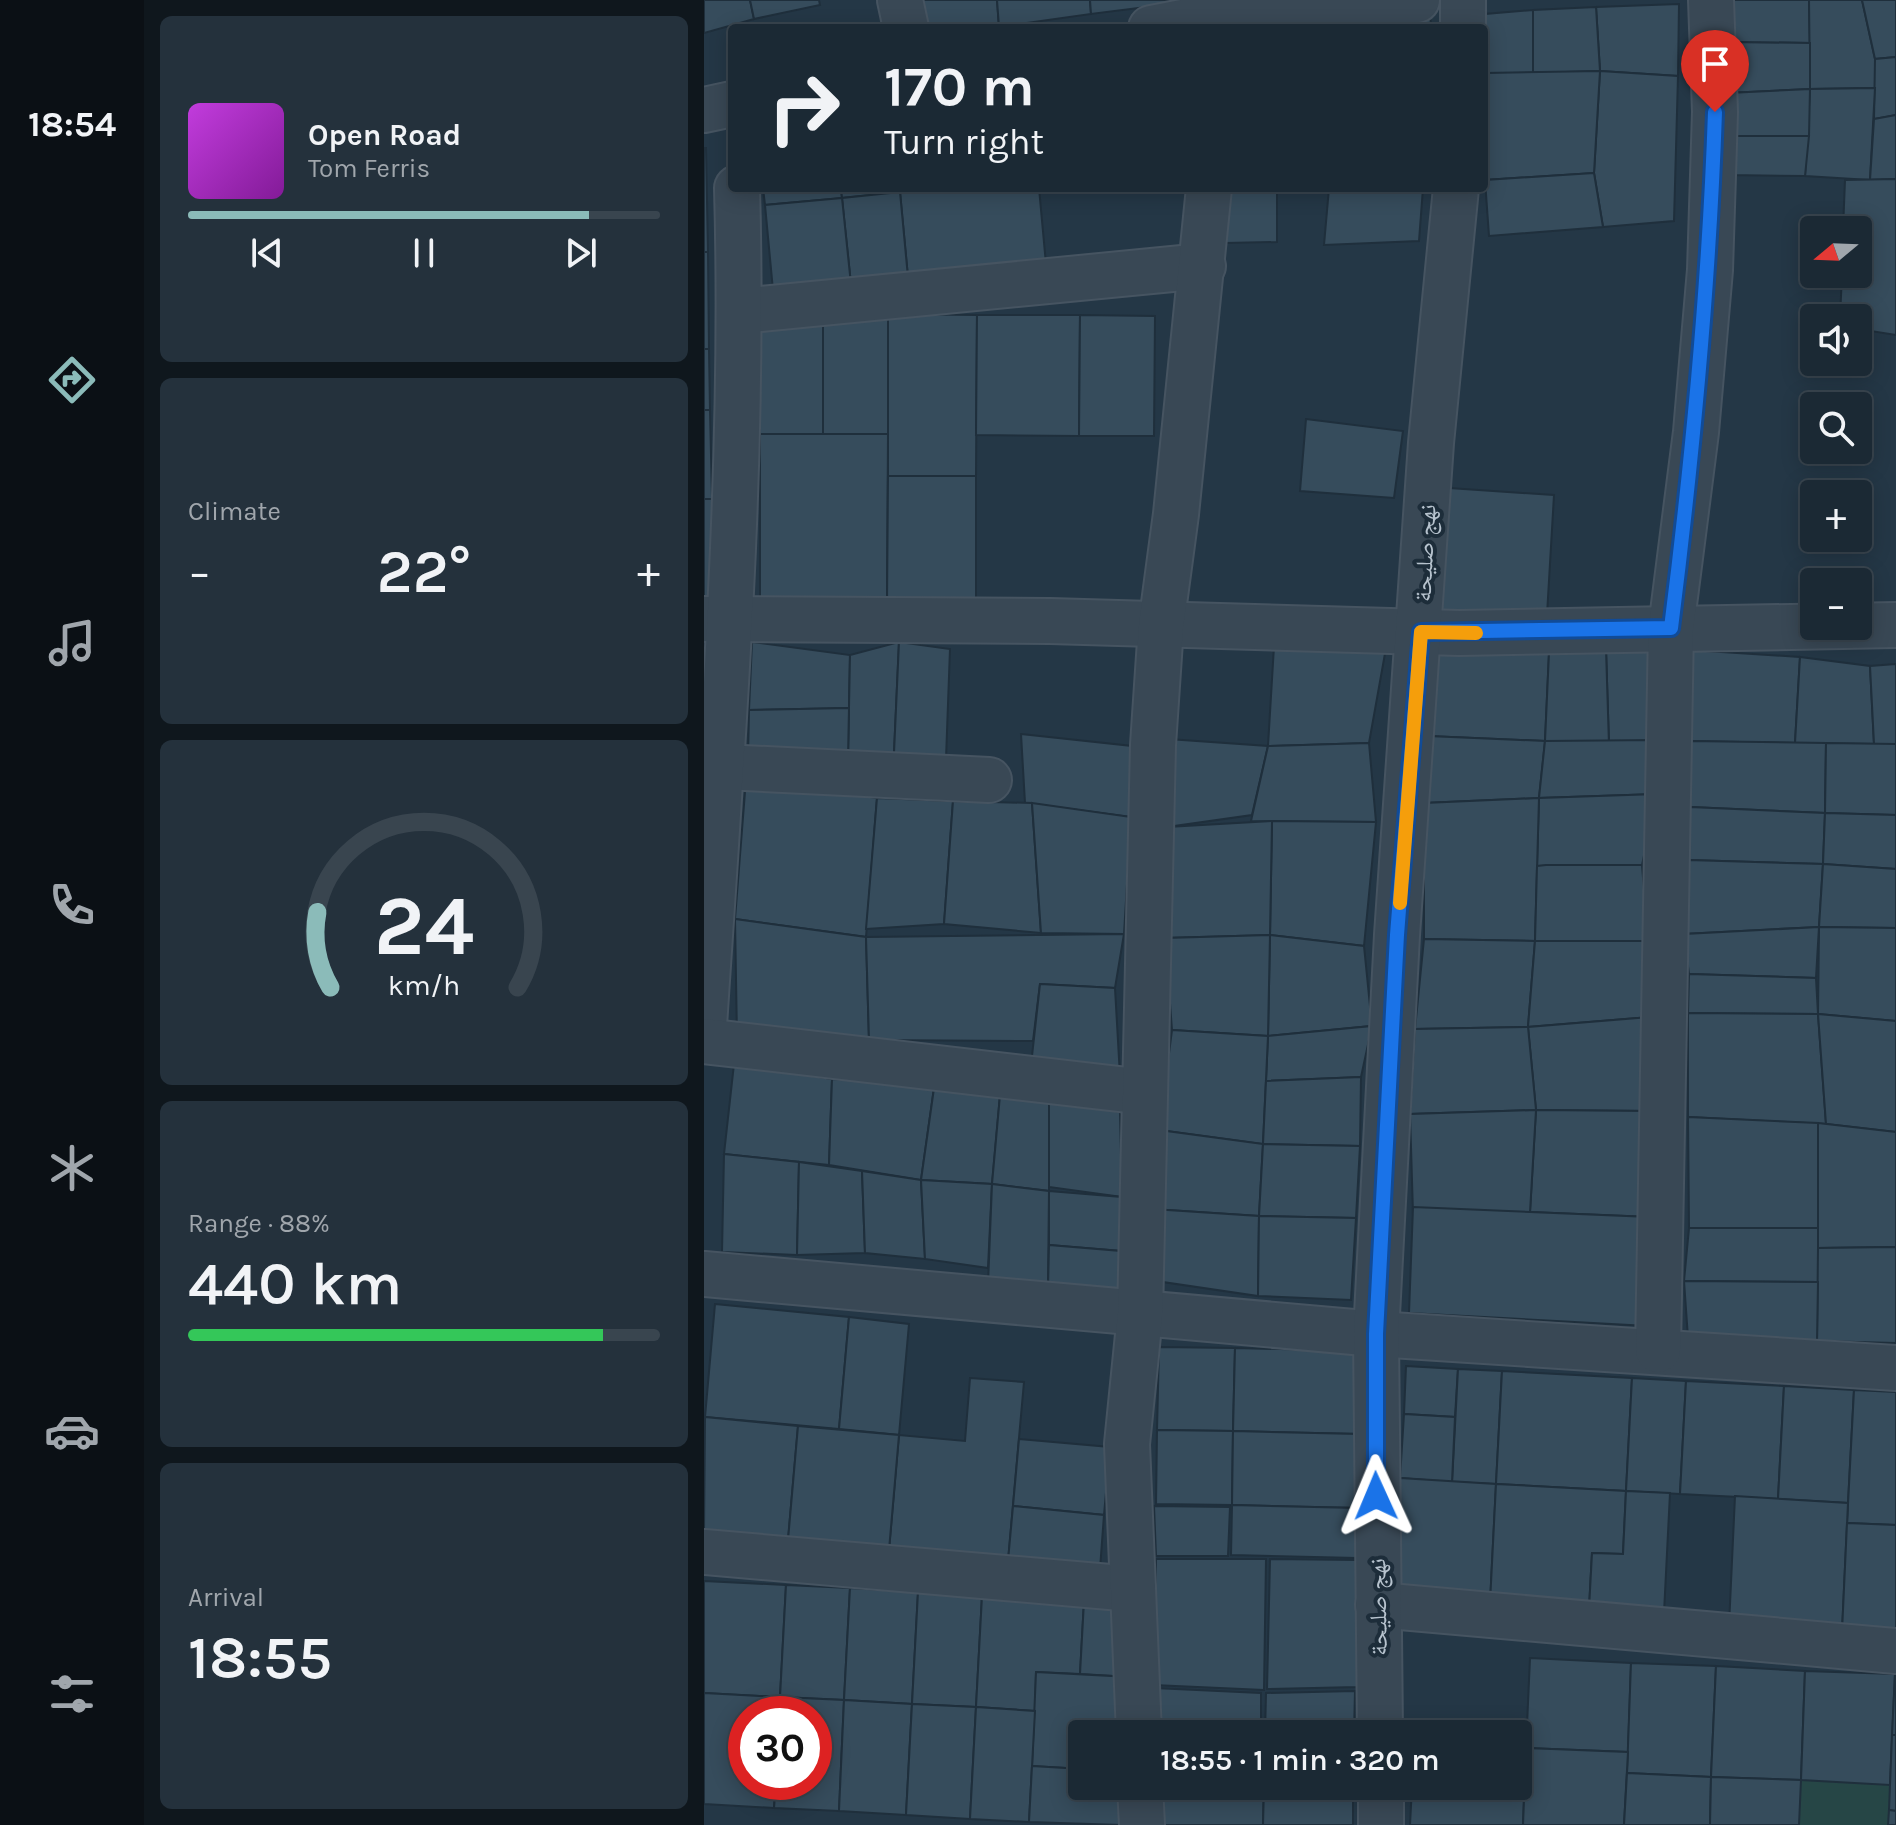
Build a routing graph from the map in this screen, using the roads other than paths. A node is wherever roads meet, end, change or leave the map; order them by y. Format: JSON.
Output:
{"nodes":[{"id":1,"x":900,"y":0,"type":"edge"},
{"id":2,"x":1417,"y":0,"type":"edge"},
{"id":3,"x":1463,"y":0,"type":"edge"},
{"id":4,"x":1711,"y":0,"type":"edge"},
{"id":5,"x":1216,"y":16,"type":"edge"},
{"id":6,"x":905,"y":24,"type":"edge"},
{"id":7,"x":1173,"y":24,"type":"edge"},
{"id":8,"x":1463,"y":24,"type":"edge"},
{"id":9,"x":728,"y":105,"type":"edge"},
{"id":10,"x":704,"y":110,"type":"edge"},
{"id":11,"x":737,"y":192,"type":"edge"},
{"id":12,"x":1209,"y":192,"type":"edge"},
{"id":13,"x":1456,"y":192,"type":"edge"},
{"id":14,"x":1203,"y":266,"type":"junction"},
{"id":15,"x":740,"y":311,"type":"junction"},
{"id":16,"x":717,"y":620,"type":"edge"},
{"id":17,"x":1896,"y":625,"type":"edge"},
{"id":18,"x":1161,"y":626,"type":"junction"},
{"id":19,"x":1671,"y":628,"type":"junction"},
{"id":20,"x":1421,"y":632,"type":"junction"},
{"id":21,"x":712,"y":767,"type":"edge"},
{"id":22,"x":989,"y":780,"type":"dead end"},
{"id":23,"x":704,"y":1026,"type":"edge"},
{"id":24,"x":704,"y":1041,"type":"edge"},
{"id":25,"x":1145,"y":1092,"type":"junction"},
{"id":26,"x":704,"y":1274,"type":"edge"},
{"id":27,"x":1140,"y":1315,"type":"junction"},
{"id":28,"x":1376,"y":1334,"type":"junction"},
{"id":29,"x":1658,"y":1350,"type":"junction"},
{"id":30,"x":1896,"y":1368,"type":"edge"},
{"id":31,"x":704,"y":1552,"type":"edge"},
{"id":32,"x":1133,"y":1589,"type":"junction"},
{"id":33,"x":1378,"y":1605,"type":"junction"},
{"id":34,"x":1896,"y":1651,"type":"edge"},
{"id":35,"x":1138,"y":1720,"type":"edge"},
{"id":36,"x":1380,"y":1720,"type":"edge"},
{"id":37,"x":1141,"y":1800,"type":"edge"},
{"id":38,"x":1381,"y":1800,"type":"edge"},
{"id":39,"x":1142,"y":1825,"type":"edge"},
{"id":40,"x":1381,"y":1825,"type":"edge"}],
"edges":[{"from":1,"to":6,"type":"street"},
{"from":2,"to":5,"type":"street"},
{"from":3,"to":8,"type":"street"},
{"from":4,"to":19,"type":"street"},
{"from":5,"to":7,"type":"street"},
{"from":9,"to":10,"type":"street"},
{"from":11,"to":15,"type":"street"},
{"from":12,"to":14,"type":"street"},
{"from":13,"to":20,"type":"street","name":"نهج صليحة"},
{"from":14,"to":15,"type":"street"},
{"from":14,"to":18,"type":"street"},
{"from":15,"to":16,"type":"street"},
{"from":16,"to":18,"type":"street"},
{"from":16,"to":21,"type":"street"},
{"from":17,"to":19,"type":"street"},
{"from":18,"to":20,"type":"street"},
{"from":18,"to":25,"type":"street"},
{"from":19,"to":20,"type":"street"},
{"from":19,"to":29,"type":"street"},
{"from":20,"to":28,"type":"street","name":"نهج صليحة"},
{"from":21,"to":22,"type":"street"},
{"from":21,"to":23,"type":"street"},
{"from":24,"to":25,"type":"street"},
{"from":25,"to":27,"type":"street"},
{"from":26,"to":27,"type":"street"},
{"from":27,"to":28,"type":"street"},
{"from":27,"to":32,"type":"street"},
{"from":28,"to":29,"type":"street"},
{"from":28,"to":33,"type":"street","name":"نهج صليحة"},
{"from":29,"to":30,"type":"street"},
{"from":31,"to":32,"type":"street"},
{"from":32,"to":35,"type":"street"},
{"from":33,"to":34,"type":"street"},
{"from":33,"to":36,"type":"street","name":"نهج صليحة"},
{"from":37,"to":39,"type":"street"},
{"from":38,"to":40,"type":"street"}]}
